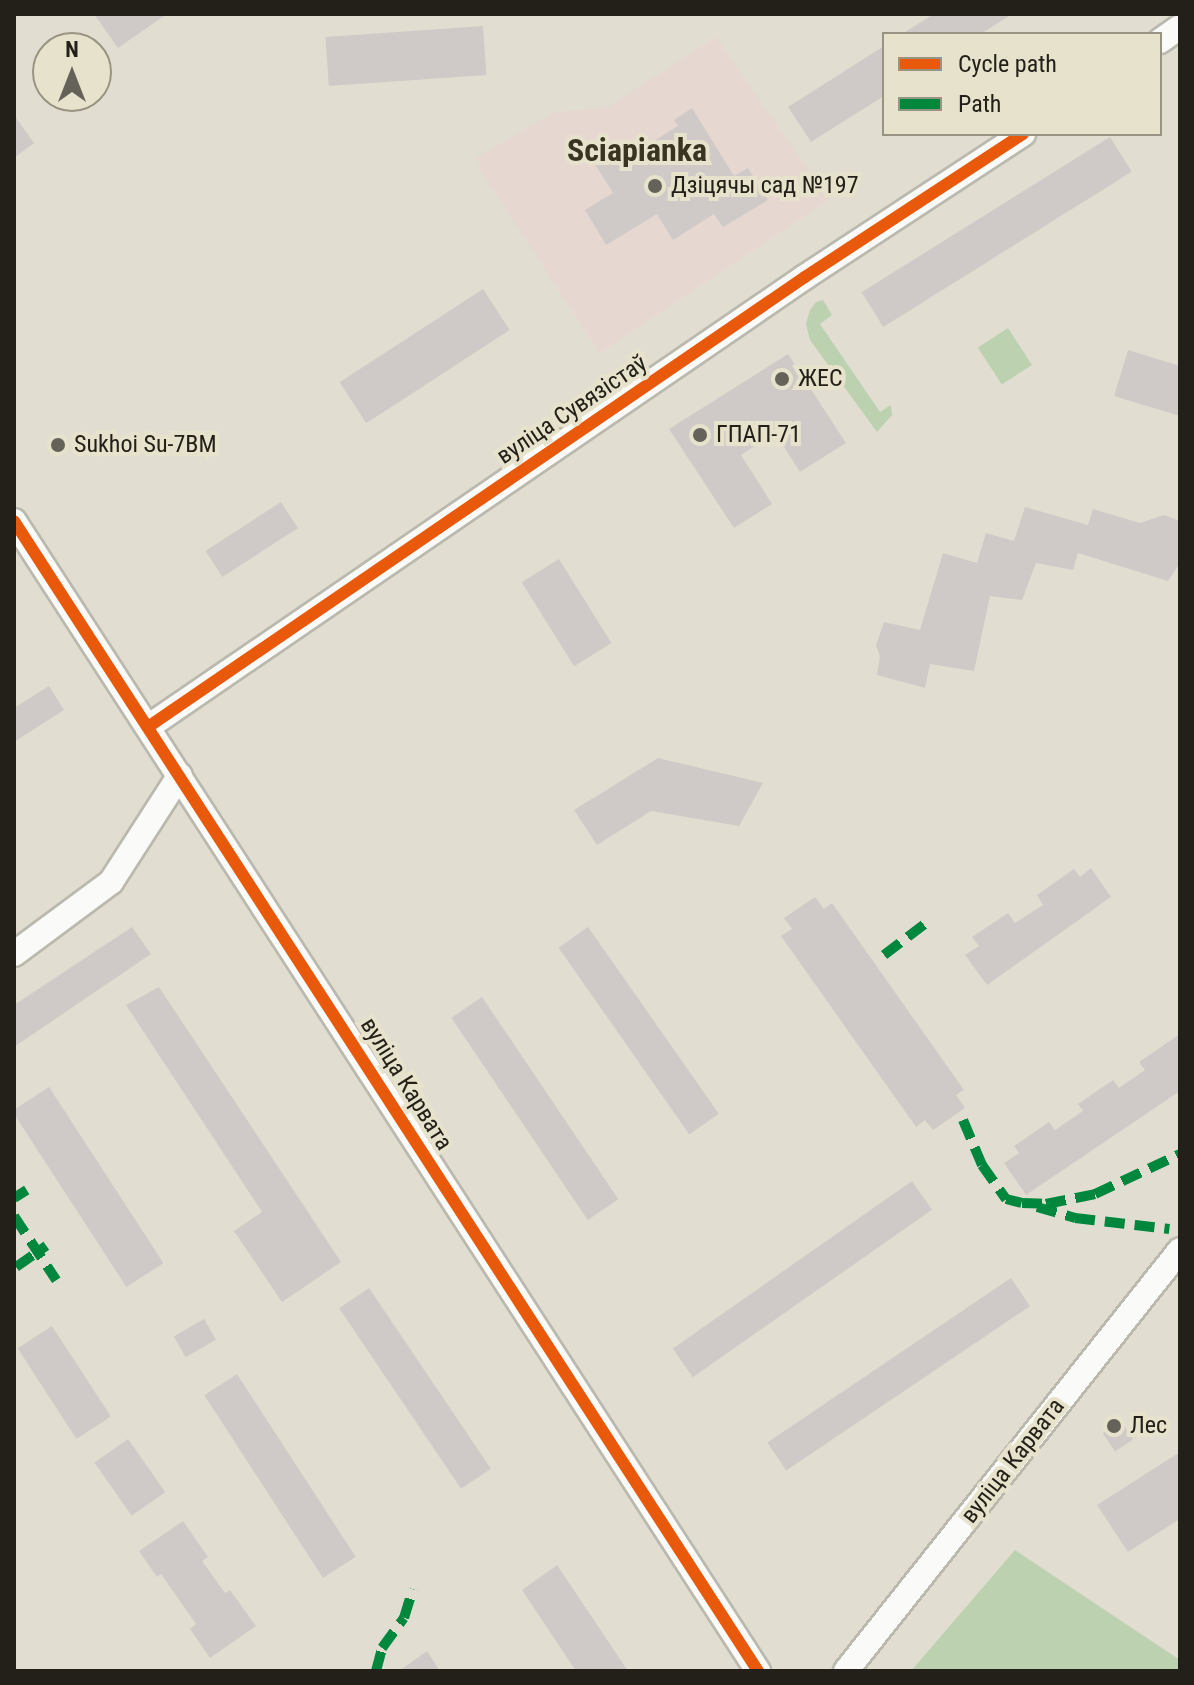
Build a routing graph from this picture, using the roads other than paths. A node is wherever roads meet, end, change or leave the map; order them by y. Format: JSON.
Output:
{"nodes":[{"id":1,"x":1180,"y":27,"type":"edge"},
{"id":2,"x":1162,"y":40,"type":"edge"},
{"id":3,"x":1020,"y":136,"type":"edge"},
{"id":4,"x":14,"y":521,"type":"edge"},
{"id":5,"x":148,"y":727,"type":"junction"},
{"id":6,"x":180,"y":775,"type":"junction"},
{"id":7,"x":14,"y":954,"type":"edge"},
{"id":8,"x":1180,"y":1250,"type":"edge"},
{"id":9,"x":758,"y":1671,"type":"edge"},
{"id":10,"x":846,"y":1671,"type":"edge"}],
"edges":[{"from":1,"to":2,"type":"street"},
{"from":3,"to":5,"type":"street","name":"вуліца Сувязістаў"},
{"from":4,"to":5,"type":"street","name":"вуліца Карвата"},
{"from":5,"to":6,"type":"street","name":"вуліца Карвата"},
{"from":6,"to":7,"type":"street"},
{"from":6,"to":9,"type":"street","name":"вуліца Карвата"},
{"from":8,"to":10,"type":"street","name":"вуліца Карвата"}]}
